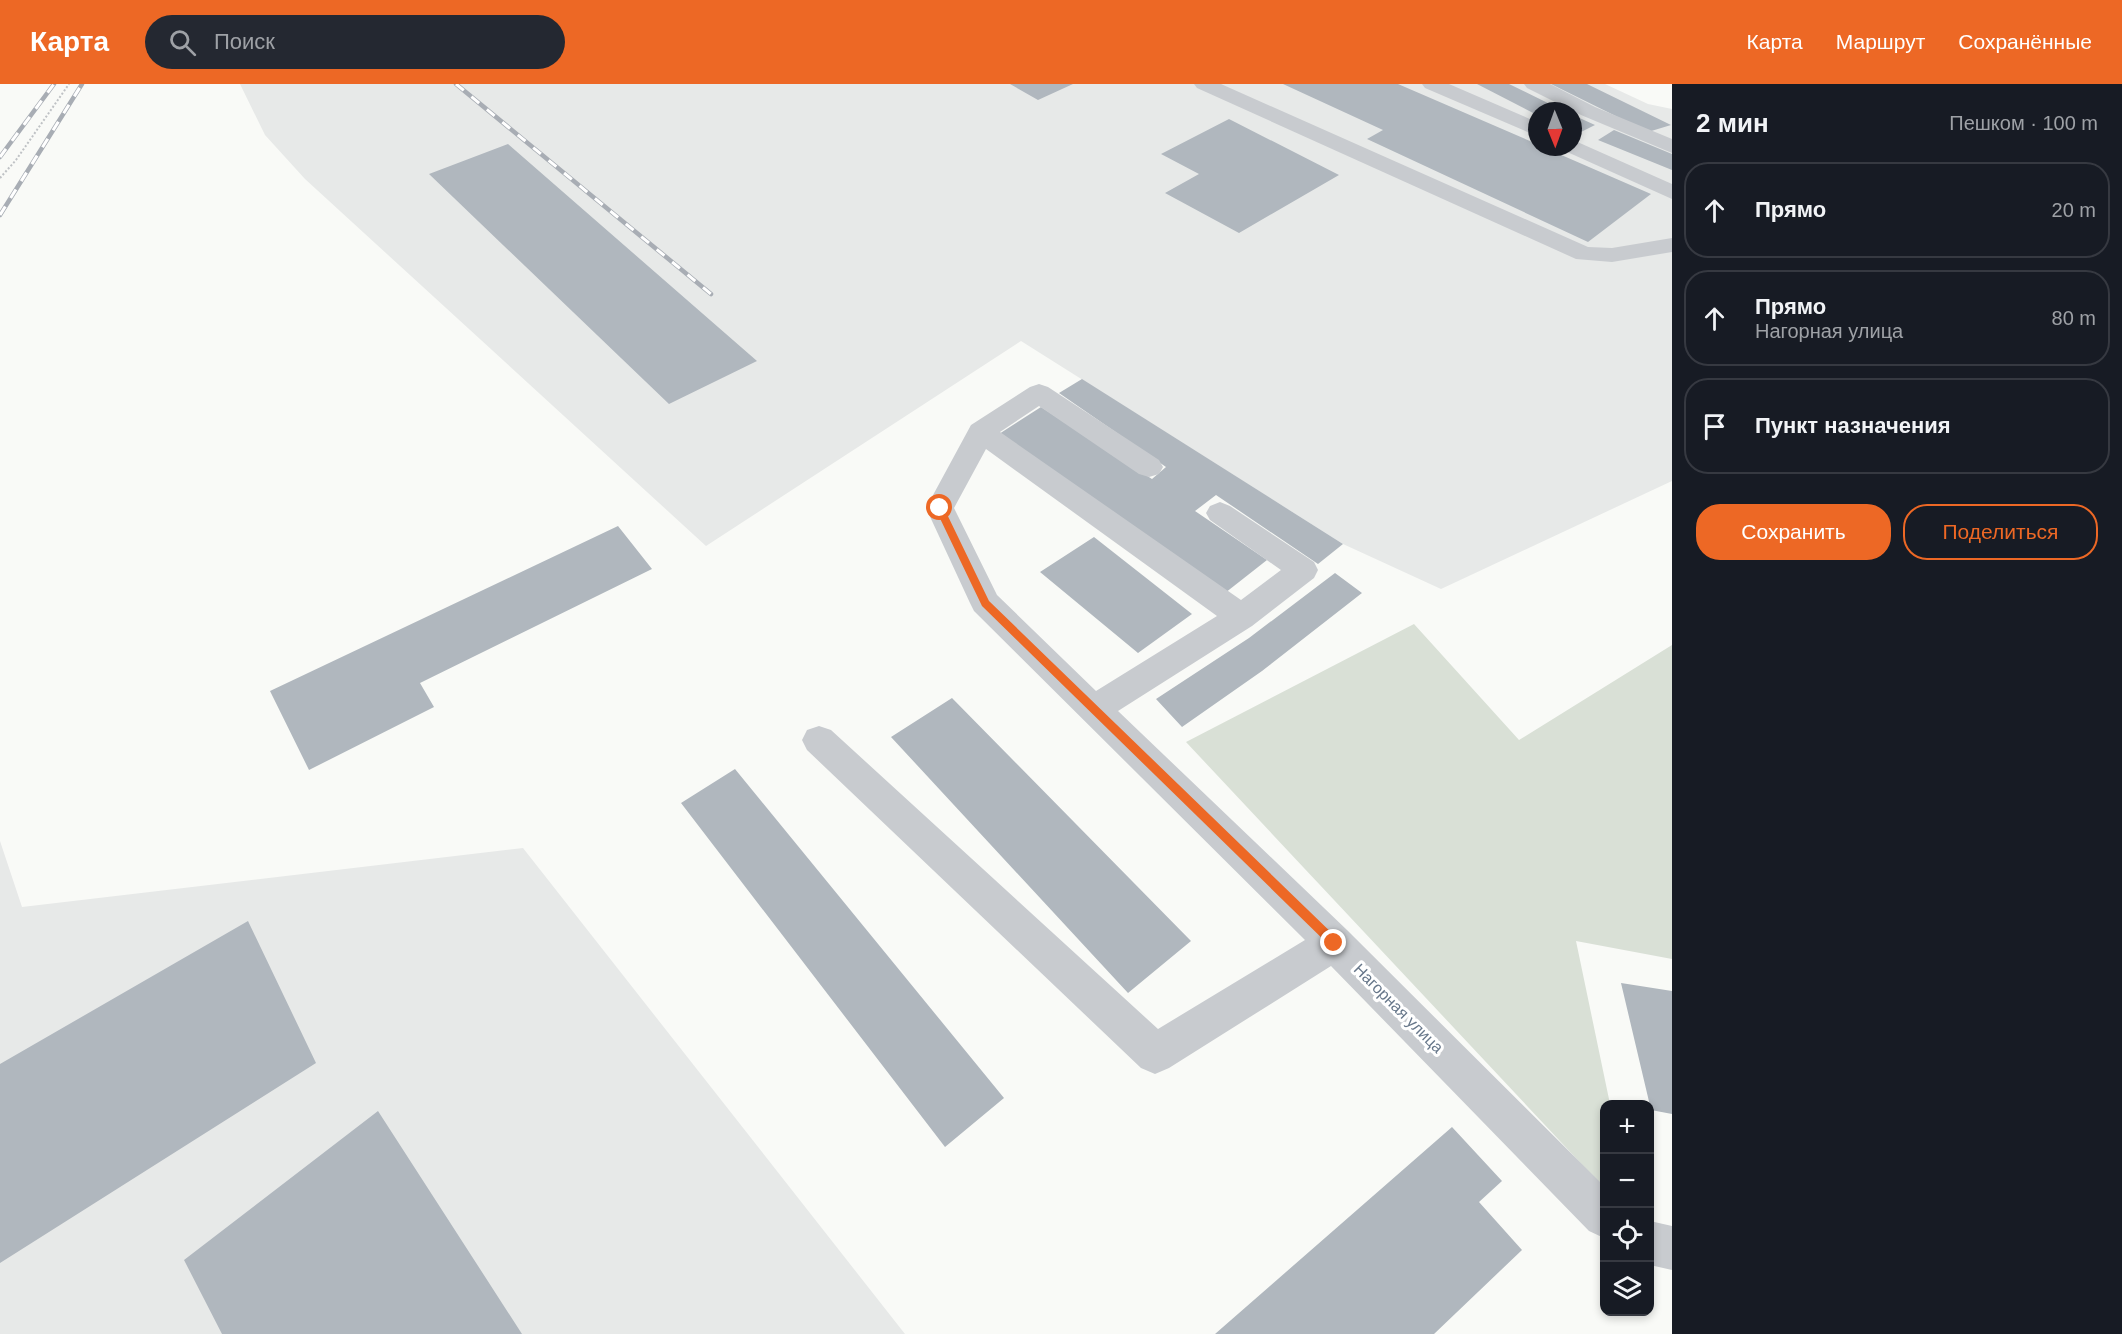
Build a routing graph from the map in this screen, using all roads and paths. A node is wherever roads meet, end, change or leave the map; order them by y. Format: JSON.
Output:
{"nodes":[{"id":1,"x":69,"y":84,"type":"edge"},
{"id":2,"x":1204,"y":84,"type":"edge"},
{"id":3,"x":1432,"y":84,"type":"edge"},
{"id":4,"x":1534,"y":84,"type":"edge"},
{"id":5,"x":1528,"y":126,"type":"edge"},
{"id":6,"x":1672,"y":147,"type":"edge"},
{"id":7,"x":1582,"y":150,"type":"edge"},
{"id":8,"x":0,"y":178,"type":"edge"},
{"id":9,"x":1672,"y":192,"type":"edge"},
{"id":10,"x":1672,"y":245,"type":"edge"},
{"id":11,"x":981,"y":432,"type":"junction"},
{"id":12,"x":1149,"y":467,"type":"dead end"},
{"id":13,"x":1220,"y":513,"type":"dead end"},
{"id":14,"x":1241,"y":617,"type":"junction"},
{"id":15,"x":1094,"y":709,"type":"junction"},
{"id":16,"x":819,"y":740,"type":"dead end"},
{"id":17,"x":1334,"y":943,"type":"junction"},
{"id":18,"x":1600,"y":1210,"type":"edge"},
{"id":19,"x":1654,"y":1244,"type":"edge"},
{"id":20,"x":1672,"y":1248,"type":"edge"}],
"edges":[{"from":1,"to":8,"type":"path"},
{"from":2,"to":10,"type":"lane"},
{"from":3,"to":5,"type":"lane"},
{"from":4,"to":6,"type":"lane"},
{"from":7,"to":9,"type":"lane"},
{"from":11,"to":12,"type":"lane"},
{"from":11,"to":14,"type":"lane"},
{"from":11,"to":15,"type":"lane","name":"Нагорная улица"},
{"from":13,"to":14,"type":"lane"},
{"from":14,"to":15,"type":"lane"},
{"from":15,"to":17,"type":"lane","name":"Нагорная улица"},
{"from":16,"to":17,"type":"lane"},
{"from":17,"to":18,"type":"lane","name":"Нагорная улица"},
{"from":19,"to":20,"type":"lane"}]}
